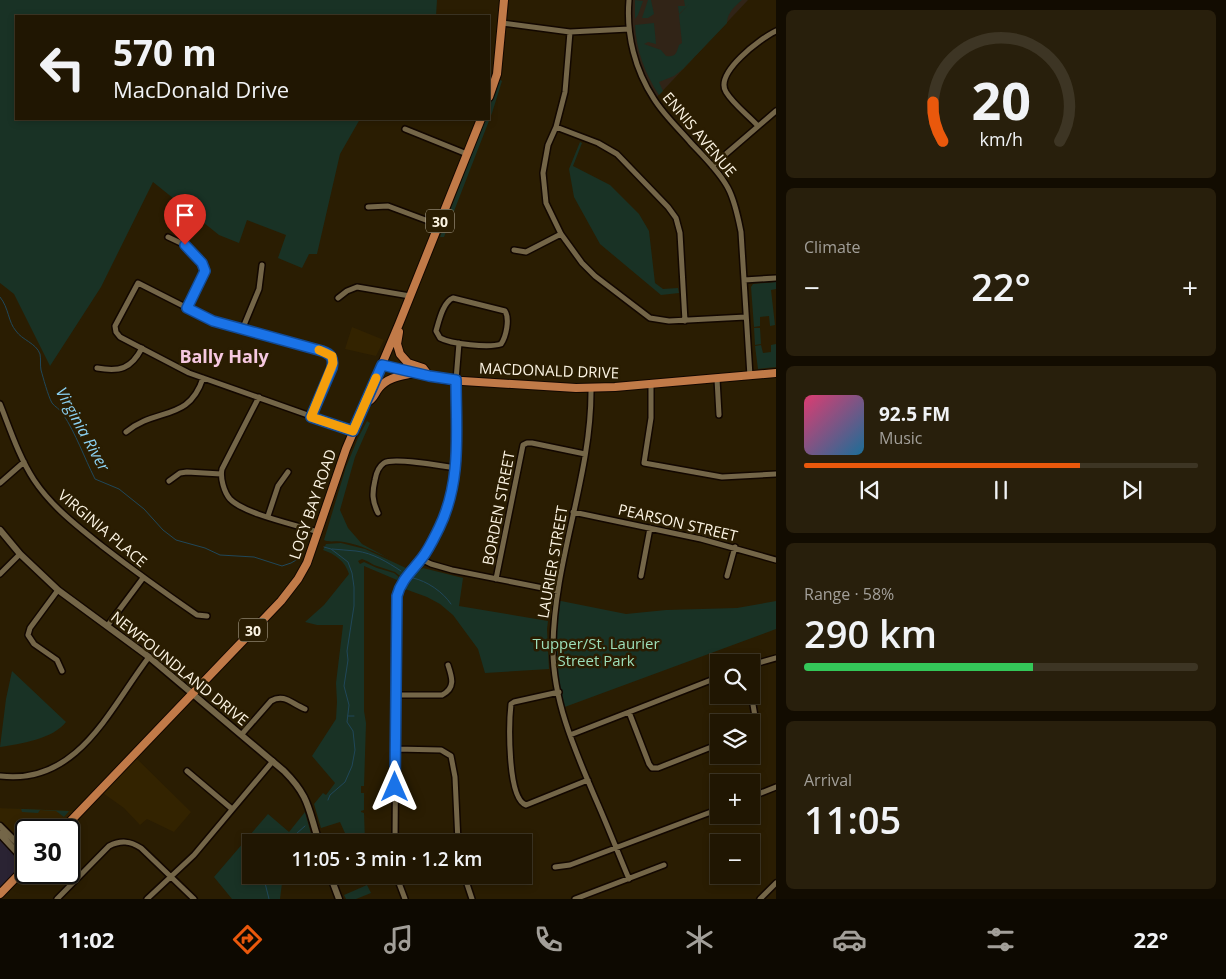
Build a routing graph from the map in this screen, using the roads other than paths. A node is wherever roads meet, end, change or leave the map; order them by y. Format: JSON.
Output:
{"nodes":[{"id":1,"x":504,"y":0,"type":"edge"},
{"id":2,"x":629,"y":0,"type":"edge"},
{"id":3,"x":502,"y":23,"type":"junction"},
{"id":4,"x":629,"y":29,"type":"junction"},
{"id":5,"x":776,"y":31,"type":"edge"},
{"id":6,"x":570,"y":32,"type":"junction"},
{"id":7,"x":490,"y":94,"type":"edge"},
{"id":8,"x":776,"y":111,"type":"edge"},
{"id":9,"x":481,"y":120,"type":"edge"},
{"id":10,"x":758,"y":126,"type":"junction"},
{"id":11,"x":556,"y":127,"type":"junction"},
{"id":12,"x":405,"y":129,"type":"dead end"},
{"id":13,"x":466,"y":154,"type":"junction"},
{"id":14,"x":712,"y":166,"type":"junction"},
{"id":15,"x":368,"y":207,"type":"dead end"},
{"id":16,"x":439,"y":225,"type":"junction"},
{"id":17,"x":561,"y":234,"type":"junction"},
{"id":18,"x":168,"y":237,"type":"dead end"},
{"id":19,"x":514,"y":250,"type":"dead end"},
{"id":20,"x":262,"y":265,"type":"dead end"},
{"id":21,"x":776,"y":278,"type":"edge"},
{"id":22,"x":744,"y":280,"type":"junction"},
{"id":23,"x":410,"y":296,"type":"junction"},
{"id":24,"x":338,"y":298,"type":"dead end"},
{"id":25,"x":187,"y":308,"type":"junction"},
{"id":26,"x":746,"y":317,"type":"junction"},
{"id":27,"x":686,"y":320,"type":"junction"},
{"id":28,"x":400,"y":324,"type":"junction"},
{"id":29,"x":242,"y":330,"type":"junction"},
{"id":30,"x":459,"y":343,"type":"junction"},
{"id":31,"x":142,"y":348,"type":"junction"},
{"id":32,"x":382,"y":365,"type":"junction"},
{"id":33,"x":97,"y":368,"type":"dead end"},
{"id":34,"x":416,"y":373,"type":"junction"},
{"id":35,"x":776,"y":373,"type":"edge"},
{"id":36,"x":429,"y":376,"type":"junction"},
{"id":37,"x":750,"y":376,"type":"junction"},
{"id":38,"x":203,"y":378,"type":"junction"},
{"id":39,"x":717,"y":379,"type":"junction"},
{"id":40,"x":456,"y":380,"type":"junction"},
{"id":41,"x":651,"y":384,"type":"junction"},
{"id":42,"x":591,"y":388,"type":"junction"},
{"id":43,"x":259,"y":397,"type":"junction"},
{"id":44,"x":0,"y":404,"type":"edge"},
{"id":45,"x":365,"y":404,"type":"junction"},
{"id":46,"x":719,"y":415,"type":"dead end"},
{"id":47,"x":311,"y":417,"type":"junction"},
{"id":48,"x":353,"y":431,"type":"junction"},
{"id":49,"x":126,"y":432,"type":"dead end"},
{"id":50,"x":584,"y":454,"type":"junction"},
{"id":51,"x":24,"y":462,"type":"junction"},
{"id":52,"x":456,"y":468,"type":"junction"},
{"id":53,"x":288,"y":472,"type":"dead end"},
{"id":54,"x":221,"y":474,"type":"junction"},
{"id":55,"x":776,"y":474,"type":"edge"},
{"id":56,"x":169,"y":481,"type":"dead end"},
{"id":57,"x":0,"y":484,"type":"edge"},
{"id":58,"x":573,"y":512,"type":"junction"},
{"id":59,"x":378,"y":513,"type":"dead end"},
{"id":60,"x":268,"y":516,"type":"junction"},
{"id":61,"x":650,"y":528,"type":"junction"},
{"id":62,"x":0,"y":530,"type":"edge"},
{"id":63,"x":316,"y":535,"type":"junction"},
{"id":64,"x":735,"y":547,"type":"junction"},
{"id":65,"x":20,"y":554,"type":"junction"},
{"id":66,"x":421,"y":558,"type":"junction"},
{"id":67,"x":776,"y":560,"type":"edge"},
{"id":68,"x":0,"y":574,"type":"edge"},
{"id":69,"x":641,"y":576,"type":"dead end"},
{"id":70,"x":727,"y":576,"type":"dead end"},
{"id":71,"x":143,"y":578,"type":"junction"},
{"id":72,"x":496,"y":579,"type":"junction"},
{"id":73,"x":58,"y":590,"type":"junction"},
{"id":74,"x":558,"y":591,"type":"junction"},
{"id":75,"x":207,"y":616,"type":"dead end"},
{"id":76,"x":108,"y":625,"type":"junction"},
{"id":77,"x":149,"y":656,"type":"junction"},
{"id":78,"x":776,"y":658,"type":"edge"},
{"id":79,"x":760,"y":662,"type":"edge"},
{"id":80,"x":448,"y":664,"type":"dead end"},
{"id":81,"x":62,"y":671,"type":"dead end"},
{"id":82,"x":710,"y":680,"type":"edge"},
{"id":83,"x":559,"y":692,"type":"junction"},
{"id":84,"x":194,"y":693,"type":"junction"},
{"id":85,"x":396,"y":694,"type":"junction"},
{"id":86,"x":305,"y":708,"type":"dead end"},
{"id":87,"x":629,"y":712,"type":"junction"},
{"id":88,"x":242,"y":734,"type":"junction"},
{"id":89,"x":570,"y":735,"type":"junction"},
{"id":90,"x":710,"y":748,"type":"edge"},
{"id":91,"x":396,"y":749,"type":"junction"},
{"id":92,"x":273,"y":761,"type":"junction"},
{"id":93,"x":187,"y":771,"type":"dead end"},
{"id":94,"x":0,"y":776,"type":"edge"},
{"id":95,"x":588,"y":780,"type":"junction"},
{"id":96,"x":776,"y":787,"type":"edge"},
{"id":97,"x":760,"y":793,"type":"edge"},
{"id":98,"x":232,"y":810,"type":"junction"},
{"id":99,"x":710,"y":812,"type":"edge"},
{"id":100,"x":73,"y":819,"type":"edge"},
{"id":101,"x":0,"y":826,"type":"edge"},
{"id":102,"x":0,"y":834,"type":"edge"},
{"id":103,"x":317,"y":834,"type":"edge"},
{"id":104,"x":395,"y":834,"type":"edge"},
{"id":105,"x":458,"y":834,"type":"edge"},
{"id":106,"x":15,"y":841,"type":"edge"},
{"id":107,"x":617,"y":848,"type":"junction"},
{"id":108,"x":15,"y":850,"type":"edge"},
{"id":109,"x":664,"y":865,"type":"dead end"},
{"id":110,"x":556,"y":868,"type":"dead end"},
{"id":111,"x":171,"y":877,"type":"junction"},
{"id":112,"x":15,"y":878,"type":"edge"},
{"id":113,"x":629,"y":879,"type":"junction"},
{"id":114,"x":776,"y":883,"type":"edge"},
{"id":115,"x":333,"y":884,"type":"edge"},
{"id":116,"x":399,"y":884,"type":"edge"},
{"id":117,"x":467,"y":884,"type":"edge"},
{"id":118,"x":0,"y":894,"type":"edge"},
{"id":119,"x":57,"y":899,"type":"edge"},
{"id":120,"x":147,"y":899,"type":"edge"},
{"id":121,"x":194,"y":899,"type":"edge"},
{"id":122,"x":339,"y":899,"type":"edge"},
{"id":123,"x":405,"y":899,"type":"edge"},
{"id":124,"x":472,"y":899,"type":"edge"},
{"id":125,"x":575,"y":899,"type":"edge"},
{"id":126,"x":760,"y":899,"type":"edge"}],
"edges":[{"from":1,"to":3,"type":"main road"},
{"from":2,"to":4,"type":"street","name":"ENNIS AVENUE"},
{"from":3,"to":6,"type":"street"},
{"from":3,"to":7,"type":"main road"},
{"from":4,"to":6,"type":"street"},
{"from":4,"to":14,"type":"street","name":"ENNIS AVENUE"},
{"from":5,"to":10,"type":"street"},
{"from":6,"to":11,"type":"street"},
{"from":8,"to":10,"type":"street"},
{"from":9,"to":13,"type":"main road","name":"LOGY BAY ROAD","number":"30"},
{"from":10,"to":14,"type":"street"},
{"from":11,"to":17,"type":"street"},
{"from":11,"to":27,"type":"street"},
{"from":12,"to":13,"type":"street"},
{"from":13,"to":16,"type":"main road","name":"LOGY BAY ROAD","number":"30"},
{"from":14,"to":22,"type":"street","name":"ENNIS AVENUE"},
{"from":15,"to":16,"type":"street"},
{"from":16,"to":23,"type":"main road","name":"LOGY BAY ROAD","number":"30"},
{"from":17,"to":19,"type":"street"},
{"from":17,"to":27,"type":"street"},
{"from":18,"to":25,"type":"street"},
{"from":20,"to":29,"type":"street"},
{"from":21,"to":22,"type":"street"},
{"from":22,"to":26,"type":"street","name":"ENNIS AVENUE"},
{"from":23,"to":24,"type":"street"},
{"from":23,"to":28,"type":"main road","name":"LOGY BAY ROAD","number":"30"},
{"from":25,"to":29,"type":"street"},
{"from":25,"to":31,"type":"street"},
{"from":26,"to":27,"type":"street"},
{"from":26,"to":37,"type":"street","name":"ENNIS AVENUE"},
{"from":28,"to":32,"type":"main road","name":"LOGY BAY ROAD","number":"30"},
{"from":28,"to":36,"type":"main road"},
{"from":29,"to":47,"type":"street"},
{"from":30,"to":30,"type":"street"},
{"from":30,"to":40,"type":"street"},
{"from":31,"to":33,"type":"street"},
{"from":31,"to":38,"type":"street"},
{"from":32,"to":34,"type":"main road","name":"MACDONALD DRIVE"},
{"from":32,"to":45,"type":"main road","name":"LOGY BAY ROAD","number":"30"},
{"from":34,"to":36,"type":"main road","name":"MACDONALD DRIVE"},
{"from":34,"to":45,"type":"main road"},
{"from":35,"to":37,"type":"main road","name":"MACDONALD DRIVE"},
{"from":36,"to":40,"type":"main road","name":"MACDONALD DRIVE"},
{"from":37,"to":39,"type":"main road","name":"MACDONALD DRIVE"},
{"from":38,"to":43,"type":"street"},
{"from":38,"to":49,"type":"street"},
{"from":39,"to":41,"type":"main road","name":"MACDONALD DRIVE"},
{"from":39,"to":46,"type":"street"},
{"from":40,"to":42,"type":"main road","name":"MACDONALD DRIVE"},
{"from":40,"to":52,"type":"street"},
{"from":41,"to":42,"type":"main road","name":"MACDONALD DRIVE"},
{"from":41,"to":55,"type":"street"},
{"from":42,"to":50,"type":"street","name":"LAURIER STREET"},
{"from":43,"to":47,"type":"street"},
{"from":43,"to":54,"type":"street"},
{"from":44,"to":51,"type":"street","name":"VIRGINIA PLACE"},
{"from":45,"to":48,"type":"main road","name":"LOGY BAY ROAD","number":"30"},
{"from":47,"to":48,"type":"street"},
{"from":48,"to":63,"type":"main road","name":"LOGY BAY ROAD","number":"30"},
{"from":50,"to":58,"type":"street","name":"LAURIER STREET"},
{"from":50,"to":72,"type":"street","name":"BORDEN STREET"},
{"from":51,"to":57,"type":"street"},
{"from":51,"to":71,"type":"street","name":"VIRGINIA PLACE"},
{"from":52,"to":59,"type":"street"},
{"from":52,"to":66,"type":"street"},
{"from":53,"to":60,"type":"street"},
{"from":54,"to":56,"type":"street"},
{"from":54,"to":60,"type":"street"},
{"from":58,"to":61,"type":"street","name":"PEARSON STREET"},
{"from":58,"to":74,"type":"street","name":"LAURIER STREET"},
{"from":60,"to":63,"type":"street"},
{"from":61,"to":64,"type":"street","name":"PEARSON STREET"},
{"from":61,"to":69,"type":"street"},
{"from":62,"to":65,"type":"street","name":"NEWFOUNDLAND DRIVE"},
{"from":63,"to":84,"type":"main road","name":"LOGY BAY ROAD","number":"30"},
{"from":64,"to":67,"type":"street","name":"PEARSON STREET"},
{"from":64,"to":70,"type":"street"},
{"from":65,"to":68,"type":"street"},
{"from":65,"to":73,"type":"street","name":"NEWFOUNDLAND DRIVE"},
{"from":66,"to":72,"type":"street"},
{"from":66,"to":85,"type":"street"},
{"from":71,"to":75,"type":"street","name":"VIRGINIA PLACE"},
{"from":71,"to":76,"type":"street"},
{"from":72,"to":74,"type":"street"},
{"from":73,"to":76,"type":"street","name":"NEWFOUNDLAND DRIVE"},
{"from":73,"to":81,"type":"street"},
{"from":74,"to":83,"type":"street","name":"LAURIER STREET"},
{"from":76,"to":77,"type":"street","name":"NEWFOUNDLAND DRIVE"},
{"from":77,"to":84,"type":"street","name":"NEWFOUNDLAND DRIVE"},
{"from":77,"to":94,"type":"street"},
{"from":78,"to":79,"type":"street"},
{"from":80,"to":85,"type":"street"},
{"from":82,"to":87,"type":"street"},
{"from":83,"to":89,"type":"street","name":"LAURIER STREET"},
{"from":83,"to":95,"type":"street"},
{"from":84,"to":88,"type":"street","name":"NEWFOUNDLAND DRIVE"},
{"from":84,"to":100,"type":"main road","name":"LOGY BAY ROAD","number":"30"},
{"from":85,"to":91,"type":"street"},
{"from":86,"to":88,"type":"street"},
{"from":87,"to":89,"type":"street"},
{"from":87,"to":90,"type":"street"},
{"from":88,"to":92,"type":"street","name":"NEWFOUNDLAND DRIVE"},
{"from":89,"to":95,"type":"street","name":"LAURIER STREET"},
{"from":91,"to":104,"type":"street"},
{"from":91,"to":105,"type":"street"},
{"from":92,"to":98,"type":"street"},
{"from":92,"to":103,"type":"street","name":"NEWFOUNDLAND DRIVE"},
{"from":93,"to":98,"type":"street"},
{"from":95,"to":107,"type":"street","name":"LAURIER STREET"},
{"from":96,"to":97,"type":"street"},
{"from":98,"to":111,"type":"street"},
{"from":99,"to":107,"type":"street"},
{"from":101,"to":106,"type":"street"},
{"from":102,"to":108,"type":"street"},
{"from":107,"to":110,"type":"street"},
{"from":107,"to":113,"type":"street","name":"LAURIER STREET"},
{"from":109,"to":113,"type":"street"},
{"from":111,"to":119,"type":"street"},
{"from":111,"to":120,"type":"street"},
{"from":111,"to":121,"type":"street"},
{"from":112,"to":118,"type":"main road"},
{"from":113,"to":125,"type":"street"},
{"from":114,"to":126,"type":"street"},
{"from":115,"to":122,"type":"street"},
{"from":116,"to":123,"type":"street"},
{"from":117,"to":124,"type":"street"}]}
